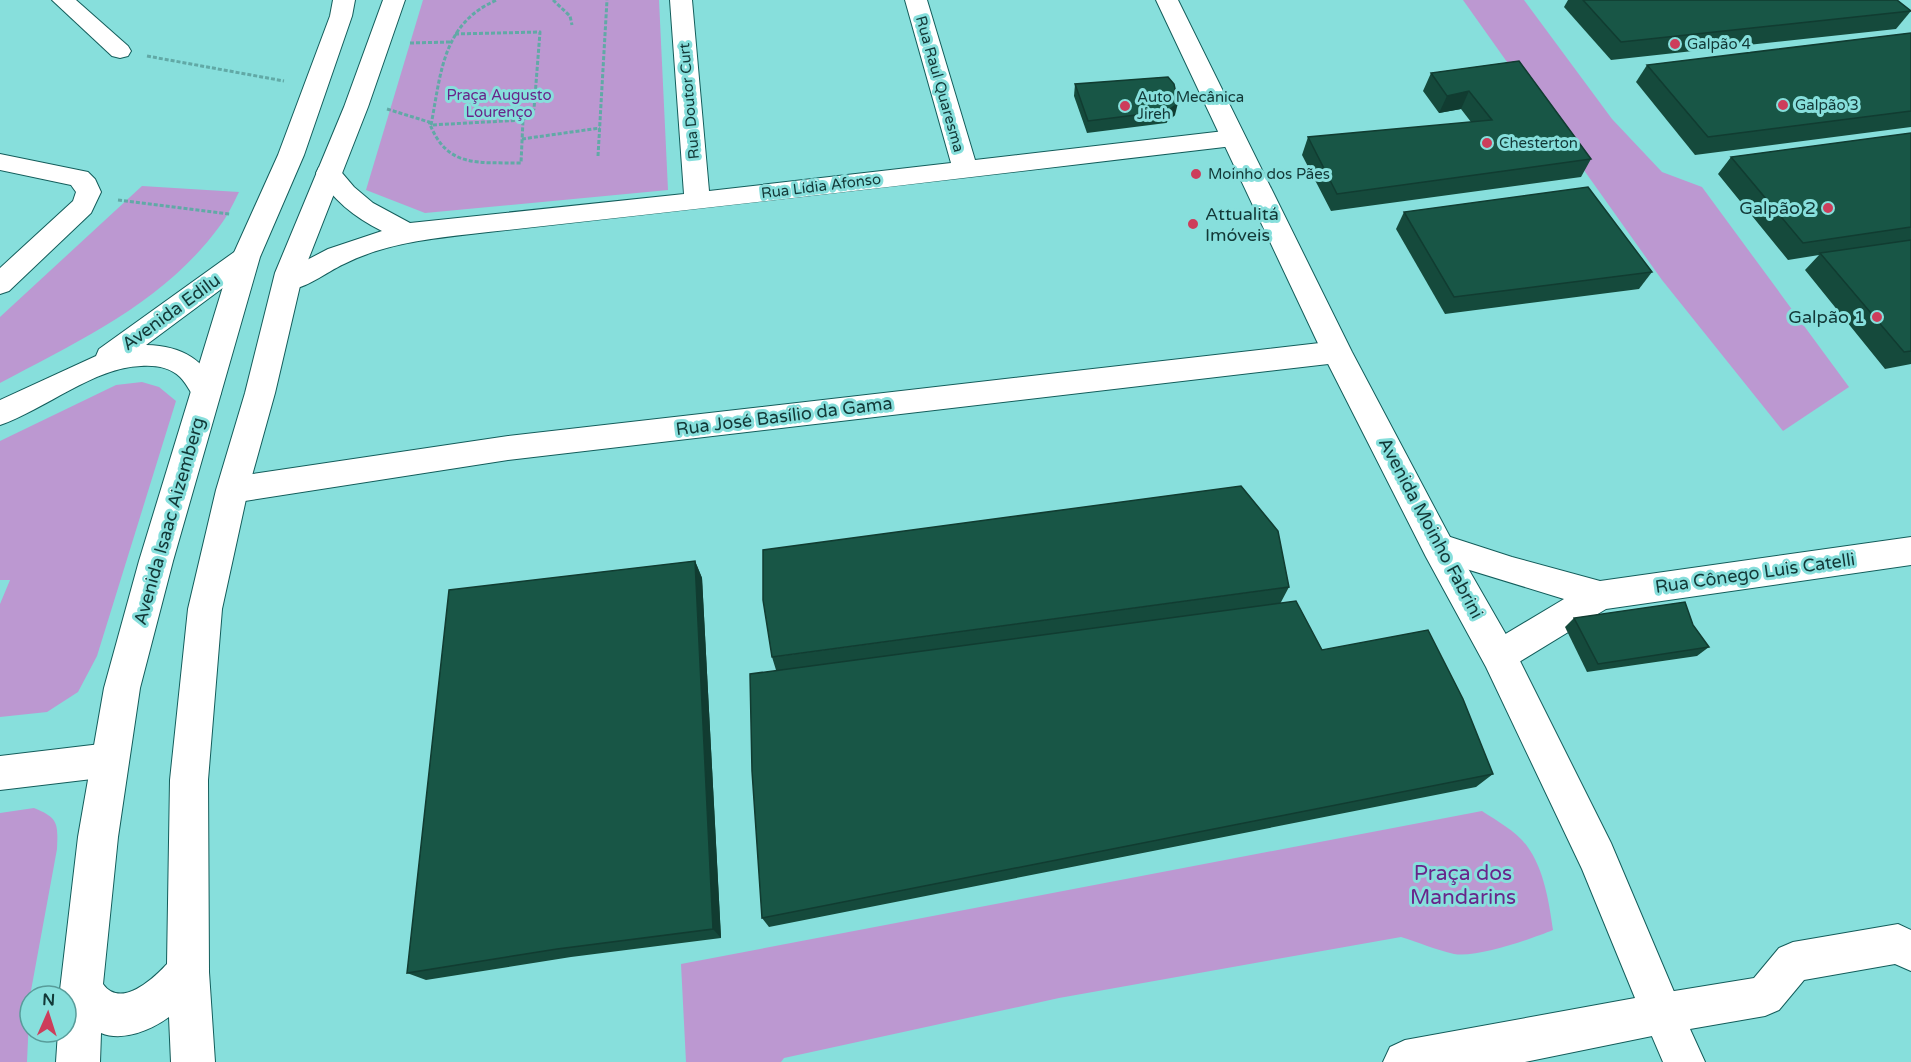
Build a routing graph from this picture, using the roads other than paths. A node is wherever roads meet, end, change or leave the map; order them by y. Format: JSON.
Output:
{"nodes":[{"id":1,"x":63,"y":0,"type":"edge"},
{"id":2,"x":344,"y":0,"type":"edge"},
{"id":3,"x":394,"y":0,"type":"edge"},
{"id":4,"x":681,"y":0,"type":"edge"},
{"id":5,"x":916,"y":0,"type":"edge"},
{"id":6,"x":1167,"y":0,"type":"edge"},
{"id":7,"x":120,"y":51,"type":"road end"},
{"id":8,"x":1233,"y":138,"type":"junction"},
{"id":9,"x":0,"y":162,"type":"edge"},
{"id":10,"x":965,"y":168,"type":"junction"},
{"id":11,"x":328,"y":173,"type":"junction"},
{"id":12,"x":697,"y":201,"type":"junction"},
{"id":13,"x":408,"y":232,"type":"junction"},
{"id":14,"x":246,"y":257,"type":"junction"},
{"id":15,"x":287,"y":282,"type":"junction"},
{"id":16,"x":0,"y":284,"type":"edge"},
{"id":17,"x":1337,"y":352,"type":"junction"},
{"id":18,"x":96,"y":367,"type":"junction"},
{"id":19,"x":207,"y":393,"type":"junction"},
{"id":20,"x":0,"y":413,"type":"edge"},
{"id":21,"x":232,"y":490,"type":"junction"},
{"id":22,"x":1438,"y":547,"type":"junction"},
{"id":23,"x":1911,"y":551,"type":"edge"},
{"id":24,"x":1600,"y":595,"type":"junction"},
{"id":25,"x":1499,"y":656,"type":"junction"},
{"id":26,"x":109,"y":760,"type":"junction"},
{"id":27,"x":0,"y":772,"type":"edge"},
{"id":28,"x":1911,"y":951,"type":"edge"},
{"id":29,"x":189,"y":972,"type":"junction"},
{"id":30,"x":81,"y":990,"type":"junction"},
{"id":31,"x":1662,"y":1013,"type":"junction"},
{"id":32,"x":78,"y":1062,"type":"edge"},
{"id":33,"x":193,"y":1062,"type":"edge"},
{"id":34,"x":1405,"y":1062,"type":"edge"},
{"id":35,"x":1684,"y":1062,"type":"edge"}],
"edges":[{"from":1,"to":7,"type":"street"},
{"from":2,"to":14,"type":"street","name":"Avenida Isaac Aizemberg"},
{"from":3,"to":11,"type":"street"},
{"from":4,"to":12,"type":"street","name":"Rua Doutor Curt"},
{"from":5,"to":10,"type":"street","name":"Rua Raul Quaresma"},
{"from":6,"to":8,"type":"street","name":"Avenida Moinho Fabrini"},
{"from":8,"to":10,"type":"street","name":"Rua Lídia Afonso"},
{"from":8,"to":17,"type":"street","name":"Avenida Moinho Fabrini"},
{"from":9,"to":16,"type":"street"},
{"from":10,"to":12,"type":"street","name":"Rua Lídia Afonso"},
{"from":11,"to":13,"type":"street"},
{"from":11,"to":15,"type":"street"},
{"from":12,"to":13,"type":"street","name":"Rua Lídia Afonso"},
{"from":13,"to":15,"type":"street","name":"Rua Lídia Afonso"},
{"from":14,"to":18,"type":"street","name":"Avenida Edilu"},
{"from":14,"to":19,"type":"street","name":"Avenida Isaac Aizemberg"},
{"from":15,"to":21,"type":"street"},
{"from":17,"to":21,"type":"street","name":"Rua José Basílio da Gama"},
{"from":17,"to":22,"type":"street","name":"Avenida Moinho Fabrini"},
{"from":18,"to":19,"type":"street","name":"Avenida Edilu"},
{"from":18,"to":20,"type":"street","name":"Avenida Edilu"},
{"from":19,"to":26,"type":"street","name":"Avenida Isaac Aizemberg"},
{"from":21,"to":29,"type":"street"},
{"from":22,"to":24,"type":"street","name":"Rua Cônego Luis Catelli"},
{"from":22,"to":25,"type":"street","name":"Avenida Moinho Fabrini"},
{"from":23,"to":24,"type":"street","name":"Rua Cônego Luis Catelli"},
{"from":24,"to":25,"type":"street","name":"Rua Cônego Luis Catelli"},
{"from":25,"to":31,"type":"street","name":"Avenida Moinho Fabrini"},
{"from":26,"to":27,"type":"street"},
{"from":26,"to":30,"type":"street","name":"Avenida Isaac Aizemberg"},
{"from":28,"to":31,"type":"street"},
{"from":29,"to":30,"type":"street"},
{"from":29,"to":33,"type":"street"},
{"from":30,"to":32,"type":"street","name":"Avenida Isaac Aizemberg"},
{"from":31,"to":34,"type":"street"},
{"from":31,"to":35,"type":"street","name":"Avenida Moinho Fabrini"}]}
